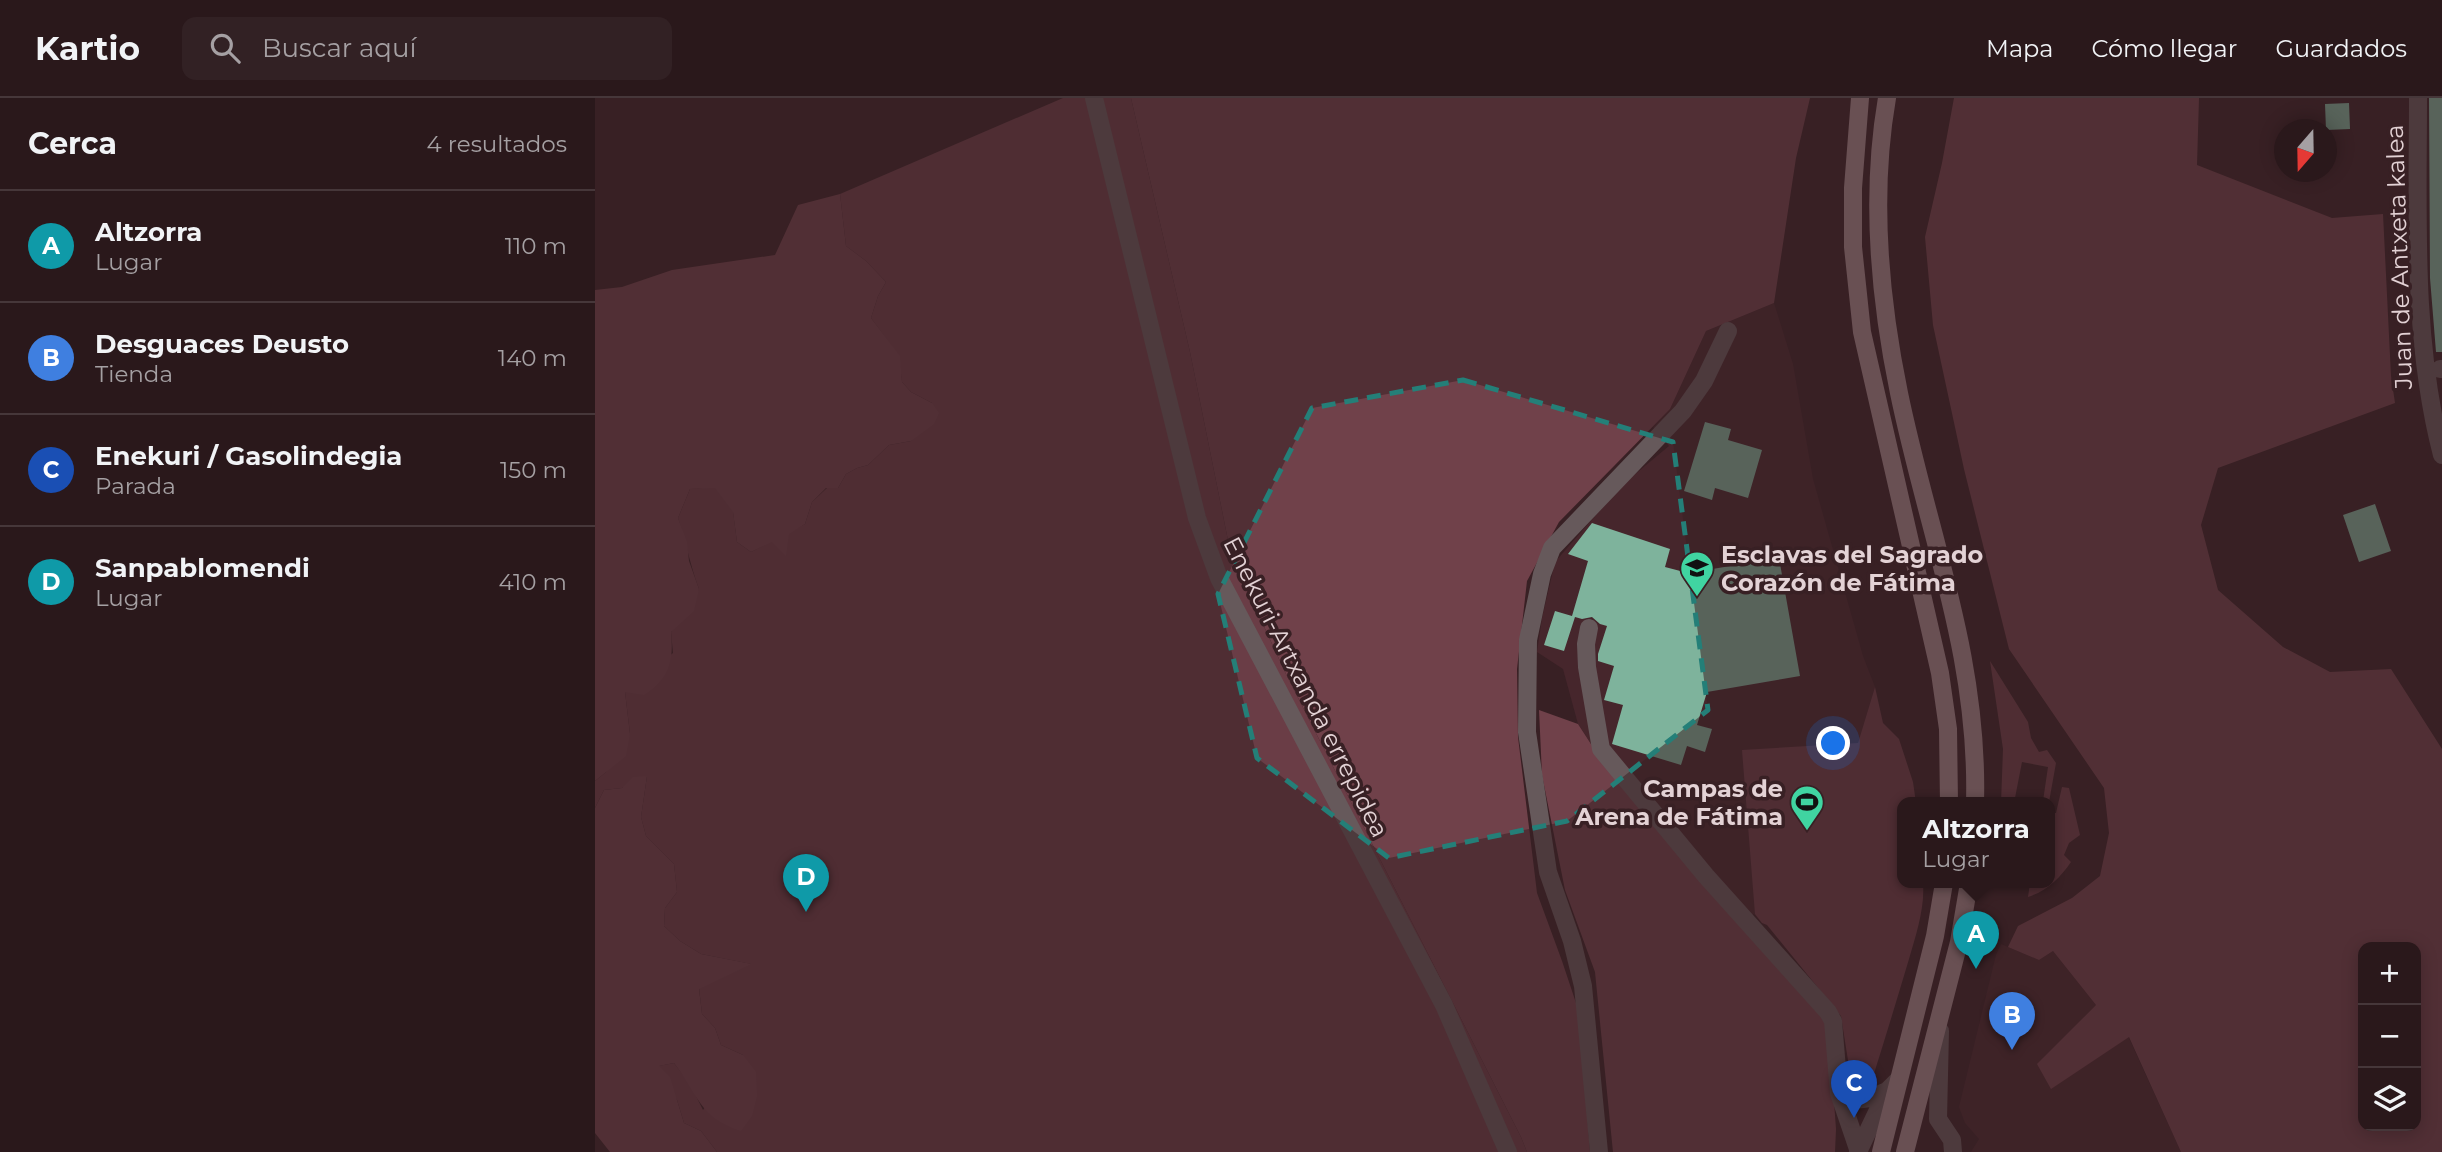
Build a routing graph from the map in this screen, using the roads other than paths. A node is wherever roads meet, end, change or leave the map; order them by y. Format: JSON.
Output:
{"nodes":[{"id":1,"x":1094,"y":98,"type":"edge"},
{"id":2,"x":1860,"y":98,"type":"edge"},
{"id":3,"x":1887,"y":98,"type":"edge"},
{"id":4,"x":2417,"y":98,"type":"edge"},
{"id":5,"x":1728,"y":331,"type":"dead end"},
{"id":6,"x":2442,"y":455,"type":"edge"},
{"id":7,"x":1589,"y":628,"type":"dead end"},
{"id":8,"x":1949,"y":797,"type":"edge"},
{"id":9,"x":1975,"y":797,"type":"edge"},
{"id":10,"x":1943,"y":888,"type":"edge"},
{"id":11,"x":1968,"y":888,"type":"edge"},
{"id":12,"x":1941,"y":1016,"type":"junction"},
{"id":13,"x":1893,"y":1085,"type":"junction"},
{"id":14,"x":1839,"y":1093,"type":"junction"},
{"id":15,"x":1859,"y":1151,"type":"edge"},
{"id":16,"x":1508,"y":1152,"type":"edge"},
{"id":17,"x":1599,"y":1152,"type":"edge"},
{"id":18,"x":1881,"y":1152,"type":"edge"},
{"id":19,"x":1905,"y":1152,"type":"edge"},
{"id":20,"x":1954,"y":1152,"type":"edge"}],
"edges":[{"from":1,"to":16,"type":"street","name":"Enekuri-Artxanda errepidea"},
{"from":2,"to":8,"type":"main road"},
{"from":3,"to":9,"type":"main road"},
{"from":4,"to":6,"type":"street","name":"Juan de Antxeta kalea"},
{"from":5,"to":17,"type":"street"},
{"from":7,"to":14,"type":"street"},
{"from":10,"to":13,"type":"main road"},
{"from":11,"to":12,"type":"main road"},
{"from":12,"to":19,"type":"main road"},
{"from":12,"to":20,"type":"street"},
{"from":13,"to":14,"type":"street"},
{"from":13,"to":15,"type":"street"},
{"from":13,"to":18,"type":"main road"},
{"from":14,"to":15,"type":"street"}]}
